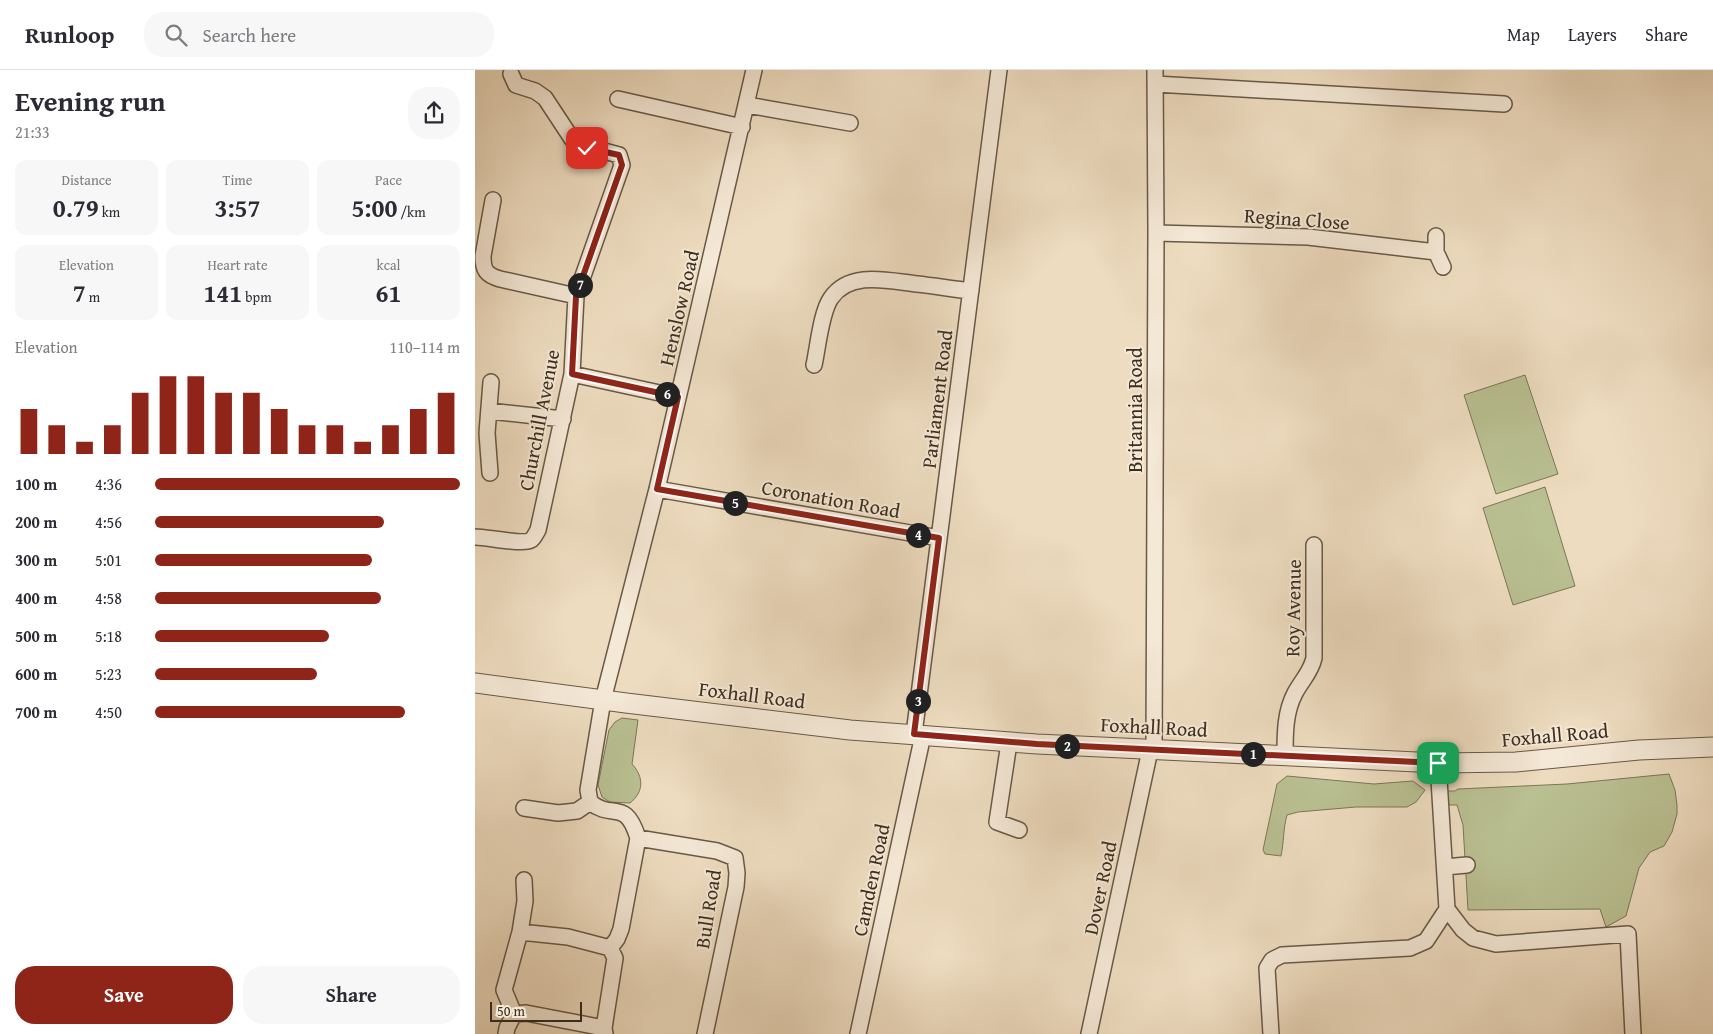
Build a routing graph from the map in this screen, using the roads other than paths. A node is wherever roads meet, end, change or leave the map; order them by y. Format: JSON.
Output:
{"nodes":[{"id":1,"x":754,"y":70,"type":"edge"},
{"id":2,"x":999,"y":70,"type":"edge"},
{"id":3,"x":511,"y":74,"type":"dead end"},
{"id":4,"x":1155,"y":77,"type":"edge"},
{"id":5,"x":523,"y":87,"type":"junction"},
{"id":6,"x":509,"y":95,"type":"dead end"},
{"id":7,"x":618,"y":99,"type":"dead end"},
{"id":8,"x":1504,"y":104,"type":"dead end"},
{"id":9,"x":747,"y":105,"type":"junction"},
{"id":10,"x":850,"y":123,"type":"dead end"},
{"id":11,"x":742,"y":127,"type":"junction"},
{"id":12,"x":493,"y":200,"type":"dead end"},
{"id":13,"x":1156,"y":233,"type":"junction"},
{"id":14,"x":1436,"y":236,"type":"dead end"},
{"id":15,"x":1436,"y":252,"type":"junction"},
{"id":16,"x":1443,"y":267,"type":"dead end"},
{"id":17,"x":971,"y":291,"type":"junction"},
{"id":18,"x":576,"y":296,"type":"junction"},
{"id":19,"x":814,"y":365,"type":"dead end"},
{"id":20,"x":572,"y":374,"type":"junction"},
{"id":21,"x":491,"y":382,"type":"dead end"},
{"id":22,"x":678,"y":397,"type":"junction"},
{"id":23,"x":489,"y":411,"type":"junction"},
{"id":24,"x":563,"y":419,"type":"junction"},
{"id":25,"x":490,"y":473,"type":"dead end"},
{"id":26,"x":657,"y":489,"type":"junction"},
{"id":27,"x":475,"y":537,"type":"edge"},
{"id":28,"x":939,"y":538,"type":"junction"},
{"id":29,"x":1314,"y":545,"type":"dead end"},
{"id":30,"x":475,"y":683,"type":"edge"},
{"id":31,"x":603,"y":700,"type":"junction"},
{"id":32,"x":918,"y":734,"type":"junction"},
{"id":33,"x":1009,"y":743,"type":"junction"},
{"id":34,"x":1713,"y":747,"type":"edge"},
{"id":35,"x":1152,"y":750,"type":"junction"},
{"id":36,"x":1285,"y":755,"type":"junction"},
{"id":37,"x":1438,"y":763,"type":"junction"},
{"id":38,"x":590,"y":802,"type":"junction"},
{"id":39,"x":525,"y":808,"type":"dead end"},
{"id":40,"x":1019,"y":830,"type":"dead end"},
{"id":41,"x":638,"y":838,"type":"junction"},
{"id":42,"x":1467,"y":865,"type":"dead end"},
{"id":43,"x":1445,"y":866,"type":"junction"},
{"id":44,"x":524,"y":880,"type":"dead end"},
{"id":45,"x":1447,"y":909,"type":"junction"},
{"id":46,"x":520,"y":932,"type":"junction"},
{"id":47,"x":610,"y":948,"type":"junction"},
{"id":48,"x":514,"y":1014,"type":"junction"},
{"id":49,"x":604,"y":1031,"type":"edge"},
{"id":50,"x":506,"y":1034,"type":"edge"},
{"id":51,"x":705,"y":1034,"type":"edge"},
{"id":52,"x":858,"y":1034,"type":"edge"},
{"id":53,"x":1089,"y":1034,"type":"edge"},
{"id":54,"x":1271,"y":1034,"type":"edge"},
{"id":55,"x":1633,"y":1034,"type":"edge"}],
"edges":[{"from":1,"to":9,"type":"street","name":"Henslow Road"},
{"from":2,"to":17,"type":"street","name":"Parliament Road"},
{"from":3,"to":5,"type":"street"},
{"from":4,"to":8,"type":"street"},
{"from":4,"to":13,"type":"street","name":"Britannia Road"},
{"from":5,"to":6,"type":"street"},
{"from":5,"to":18,"type":"street","name":"Churchill Avenue"},
{"from":7,"to":11,"type":"street"},
{"from":9,"to":10,"type":"street"},
{"from":9,"to":11,"type":"street","name":"Henslow Road"},
{"from":11,"to":22,"type":"street","name":"Henslow Road"},
{"from":12,"to":18,"type":"street"},
{"from":13,"to":15,"type":"street","name":"Regina Close"},
{"from":13,"to":35,"type":"street","name":"Britannia Road"},
{"from":14,"to":15,"type":"street"},
{"from":15,"to":16,"type":"street"},
{"from":17,"to":19,"type":"street"},
{"from":17,"to":28,"type":"street","name":"Parliament Road"},
{"from":18,"to":20,"type":"street","name":"Churchill Avenue"},
{"from":20,"to":22,"type":"street"},
{"from":20,"to":24,"type":"street","name":"Churchill Avenue"},
{"from":21,"to":23,"type":"street"},
{"from":22,"to":26,"type":"street","name":"Henslow Road"},
{"from":23,"to":24,"type":"street"},
{"from":23,"to":25,"type":"street"},
{"from":24,"to":27,"type":"street","name":"Churchill Avenue"},
{"from":26,"to":28,"type":"street","name":"Coronation Road"},
{"from":26,"to":31,"type":"street","name":"Henslow Road"},
{"from":28,"to":32,"type":"street","name":"Parliament Road"},
{"from":29,"to":36,"type":"street","name":"Roy Avenue"},
{"from":30,"to":31,"type":"street","name":"Foxhall Road"},
{"from":31,"to":32,"type":"street","name":"Foxhall Road"},
{"from":31,"to":38,"type":"street","name":"Henslow Road"},
{"from":32,"to":33,"type":"street","name":"Foxhall Road"},
{"from":32,"to":52,"type":"street","name":"Camden Road"},
{"from":33,"to":35,"type":"street","name":"Foxhall Road"},
{"from":33,"to":40,"type":"street"},
{"from":34,"to":37,"type":"street","name":"Foxhall Road"},
{"from":35,"to":36,"type":"street","name":"Foxhall Road"},
{"from":35,"to":53,"type":"street","name":"Dover Road"},
{"from":36,"to":37,"type":"street","name":"Foxhall Road"},
{"from":37,"to":43,"type":"street"},
{"from":38,"to":39,"type":"street"},
{"from":38,"to":41,"type":"street"},
{"from":41,"to":47,"type":"street"},
{"from":41,"to":51,"type":"street","name":"Bull Road"},
{"from":42,"to":43,"type":"street"},
{"from":43,"to":45,"type":"street"},
{"from":44,"to":46,"type":"street"},
{"from":45,"to":54,"type":"street"},
{"from":45,"to":55,"type":"street"},
{"from":46,"to":47,"type":"street"},
{"from":46,"to":48,"type":"street"},
{"from":47,"to":49,"type":"street"},
{"from":48,"to":49,"type":"street"},
{"from":48,"to":50,"type":"street"}]}
